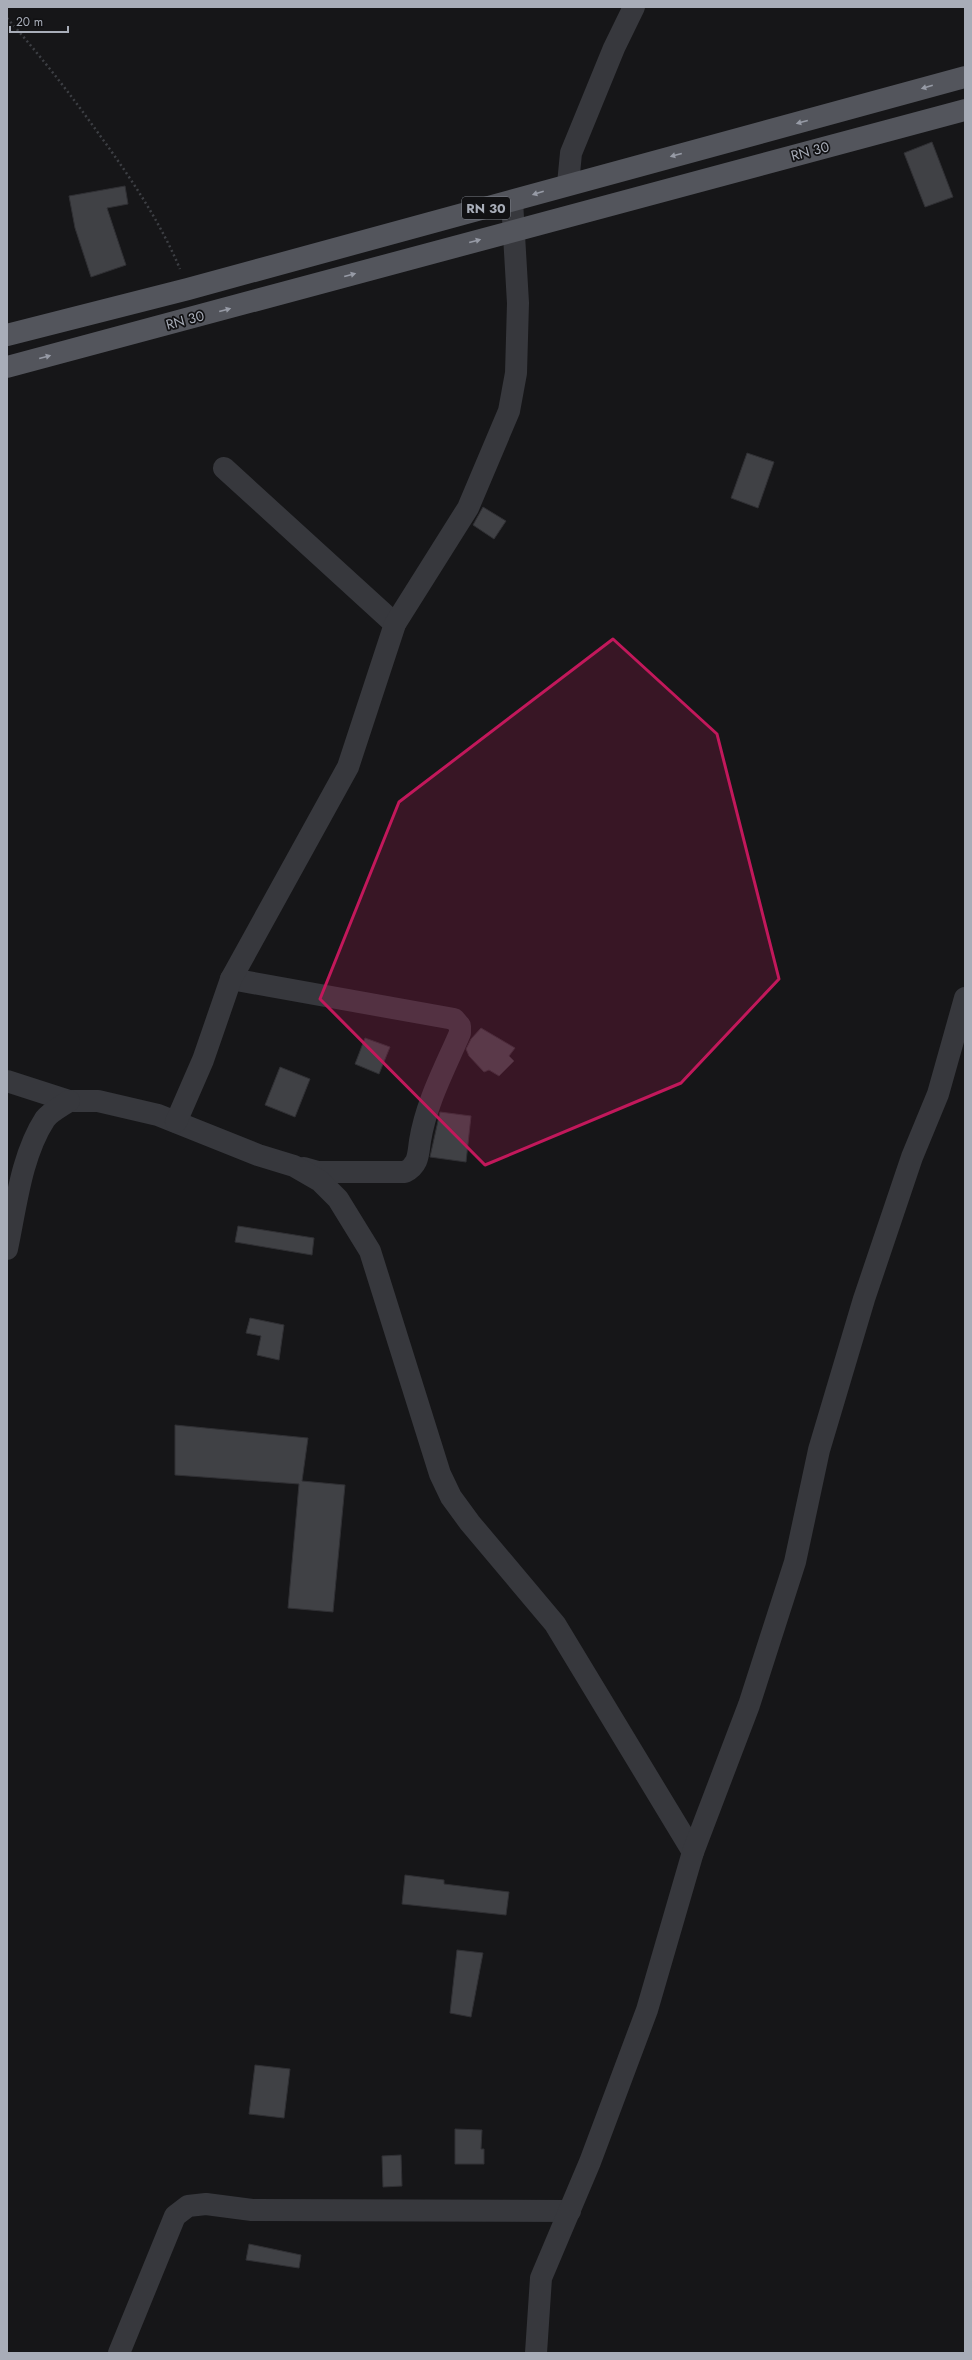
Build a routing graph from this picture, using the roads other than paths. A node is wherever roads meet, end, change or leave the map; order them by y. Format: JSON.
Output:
{"nodes":[{"id":1,"x":634,"y":7,"type":"edge"},
{"id":2,"x":965,"y":77,"type":"edge"},
{"id":3,"x":965,"y":110,"type":"edge"},
{"id":4,"x":568,"y":184,"type":"junction"},
{"id":5,"x":512,"y":201,"type":"junction"},
{"id":6,"x":514,"y":231,"type":"junction"},
{"id":7,"x":7,"y":335,"type":"edge"},
{"id":8,"x":7,"y":367,"type":"edge"},
{"id":9,"x":224,"y":468,"type":"dead end"},
{"id":10,"x":395,"y":624,"type":"junction"},
{"id":11,"x":232,"y":979,"type":"junction"},
{"id":12,"x":965,"y":998,"type":"edge"},
{"id":13,"x":7,"y":1081,"type":"edge"},
{"id":14,"x":69,"y":1101,"type":"junction"},
{"id":15,"x":176,"y":1122,"type":"junction"},
{"id":16,"x":294,"y":1166,"type":"junction"},
{"id":17,"x":7,"y":1248,"type":"edge"},
{"id":18,"x":693,"y":1852,"type":"junction"},
{"id":19,"x":570,"y":2210,"type":"junction"},
{"id":20,"x":119,"y":2353,"type":"edge"},
{"id":21,"x":536,"y":2353,"type":"edge"}],
"edges":[{"from":1,"to":4,"type":"street"},
{"from":2,"to":4,"type":"main road","number":"RN 30","one_way":true},
{"from":3,"to":6,"type":"main road","name":"RN 30","number":"RN 30"},
{"from":4,"to":5,"type":"main road","number":"RN 30","one_way":true},
{"from":5,"to":6,"type":"street"},
{"from":5,"to":7,"type":"main road","number":"RN 30"},
{"from":8,"to":6,"type":"main road","name":"RN 30","number":"RN 30","one_way":true},
{"from":6,"to":10,"type":"street"},
{"from":9,"to":10,"type":"street"},
{"from":10,"to":11,"type":"street"},
{"from":11,"to":15,"type":"street"},
{"from":11,"to":16,"type":"street"},
{"from":12,"to":18,"type":"street"},
{"from":13,"to":14,"type":"street"},
{"from":14,"to":15,"type":"street"},
{"from":14,"to":17,"type":"street"},
{"from":15,"to":16,"type":"street"},
{"from":16,"to":18,"type":"street"},
{"from":18,"to":19,"type":"street"},
{"from":19,"to":20,"type":"street"},
{"from":19,"to":21,"type":"street"}]}
